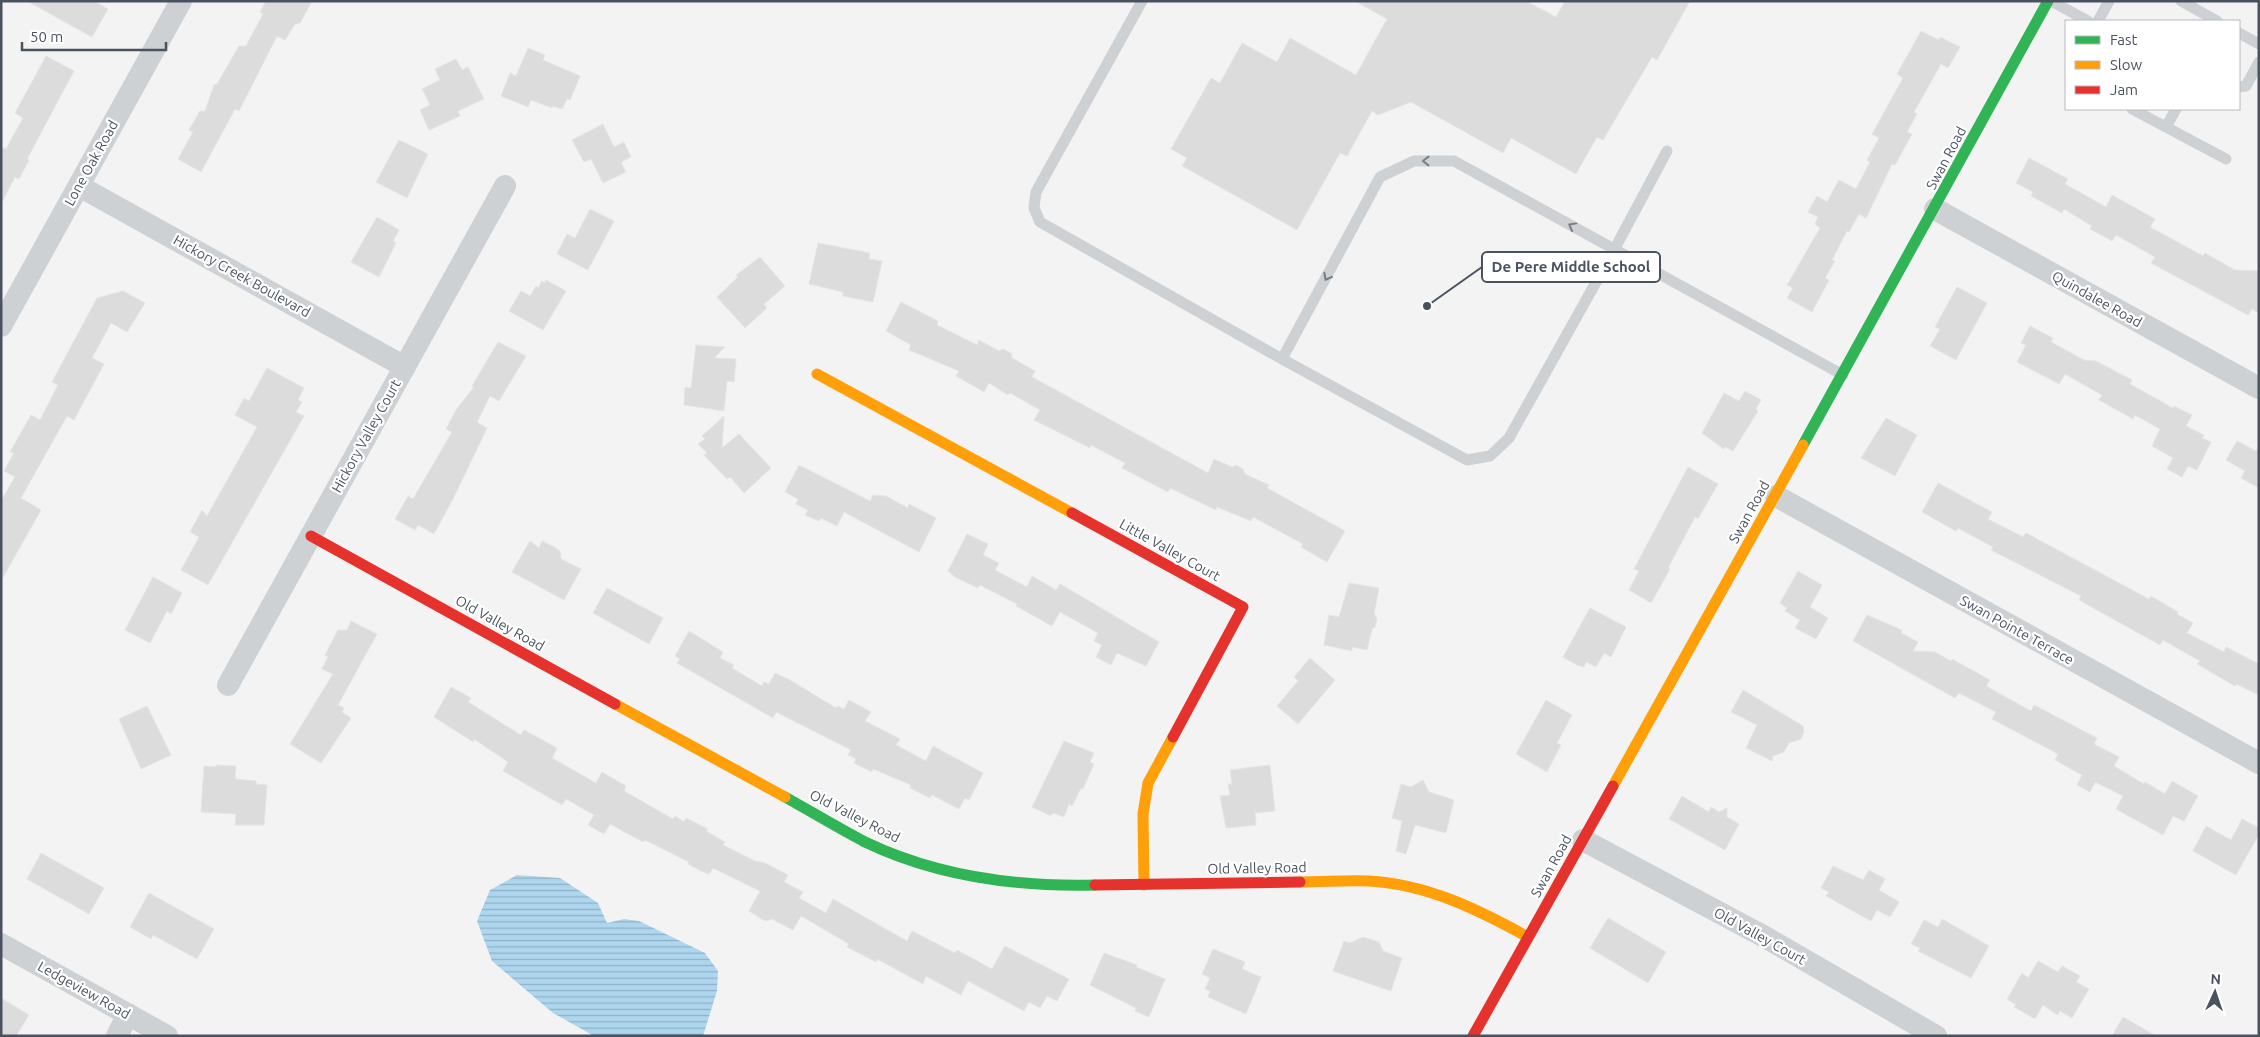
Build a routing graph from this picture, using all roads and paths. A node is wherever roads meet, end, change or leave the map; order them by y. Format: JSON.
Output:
{"nodes":[{"id":1,"x":181,"y":1,"type":"edge"},
{"id":2,"x":1142,"y":1,"type":"edge"},
{"id":3,"x":2049,"y":1,"type":"edge"},
{"id":4,"x":2109,"y":1,"type":"edge"},
{"id":5,"x":2181,"y":1,"type":"edge"},
{"id":6,"x":2086,"y":20,"type":"edge"},
{"id":7,"x":2099,"y":20,"type":"edge"},
{"id":8,"x":2215,"y":20,"type":"edge"},
{"id":9,"x":2240,"y":34,"type":"edge"},
{"id":10,"x":2259,"y":44,"type":"edge"},
{"id":11,"x":2259,"y":62,"type":"edge"},
{"id":12,"x":2240,"y":86,"type":"edge"},
{"id":13,"x":2134,"y":110,"type":"edge"},
{"id":14,"x":2175,"y":110,"type":"edge"},
{"id":15,"x":2166,"y":127,"type":"junction"},
{"id":16,"x":1667,"y":151,"type":"dead end"},
{"id":17,"x":2226,"y":159,"type":"dead end"},
{"id":18,"x":79,"y":186,"type":"junction"},
{"id":19,"x":504,"y":186,"type":"dead end"},
{"id":20,"x":1935,"y":209,"type":"junction"},
{"id":21,"x":1614,"y":250,"type":"junction"},
{"id":22,"x":1,"y":326,"type":"edge"},
{"id":23,"x":1282,"y":359,"type":"junction"},
{"id":24,"x":405,"y":367,"type":"junction"},
{"id":25,"x":817,"y":374,"type":"dead end"},
{"id":26,"x":1843,"y":375,"type":"junction"},
{"id":27,"x":2259,"y":388,"type":"edge"},
{"id":28,"x":1776,"y":496,"type":"junction"},
{"id":29,"x":311,"y":536,"type":"junction"},
{"id":30,"x":228,"y":685,"type":"dead end"},
{"id":31,"x":2259,"y":764,"type":"edge"},
{"id":32,"x":1583,"y":840,"type":"junction"},
{"id":33,"x":1144,"y":885,"type":"junction"},
{"id":34,"x":1528,"y":937,"type":"junction"},
{"id":35,"x":1,"y":944,"type":"edge"},
{"id":36,"x":128,"y":1014,"type":"junction"},
{"id":37,"x":117,"y":1036,"type":"edge"},
{"id":38,"x":167,"y":1036,"type":"edge"},
{"id":39,"x":1472,"y":1036,"type":"edge"},
{"id":40,"x":1936,"y":1036,"type":"edge"}],
"edges":[{"from":1,"to":18,"type":"street","name":"Lone Oak Road"},
{"from":2,"to":23,"type":"lane"},
{"from":3,"to":6,"type":"lane"},
{"from":3,"to":20,"type":"street","name":"Swan Road"},
{"from":4,"to":7,"type":"lane"},
{"from":5,"to":8,"type":"lane"},
{"from":9,"to":10,"type":"lane"},
{"from":11,"to":12,"type":"lane"},
{"from":13,"to":15,"type":"lane"},
{"from":14,"to":15,"type":"lane"},
{"from":15,"to":17,"type":"lane"},
{"from":16,"to":21,"type":"lane"},
{"from":18,"to":22,"type":"street","name":"Lone Oak Road"},
{"from":18,"to":24,"type":"street","name":"Hickory Creek Boulevard"},
{"from":19,"to":24,"type":"street","name":"Hickory Valley Court"},
{"from":20,"to":26,"type":"street","name":"Swan Road"},
{"from":20,"to":27,"type":"street","name":"Quindalee Road"},
{"from":21,"to":23,"type":"lane","one_way":true},
{"from":21,"to":23,"type":"lane"},
{"from":21,"to":26,"type":"lane"},
{"from":24,"to":29,"type":"street","name":"Hickory Valley Court"},
{"from":25,"to":33,"type":"street","name":"Little Valley Court"},
{"from":26,"to":28,"type":"street","name":"Swan Road"},
{"from":28,"to":31,"type":"street","name":"Swan Pointe Terrace"},
{"from":28,"to":32,"type":"street","name":"Swan Road"},
{"from":29,"to":30,"type":"street","name":"Hickory Valley Court"},
{"from":29,"to":33,"type":"street","name":"Old Valley Road"},
{"from":32,"to":34,"type":"street","name":"Swan Road"},
{"from":32,"to":40,"type":"street","name":"Old Valley Court"},
{"from":33,"to":34,"type":"street","name":"Old Valley Road"},
{"from":34,"to":39,"type":"street","name":"Swan Road"},
{"from":35,"to":36,"type":"street","name":"Ledgeview Road"},
{"from":36,"to":37,"type":"street"},
{"from":36,"to":38,"type":"street","name":"Ledgeview Road"}]}
